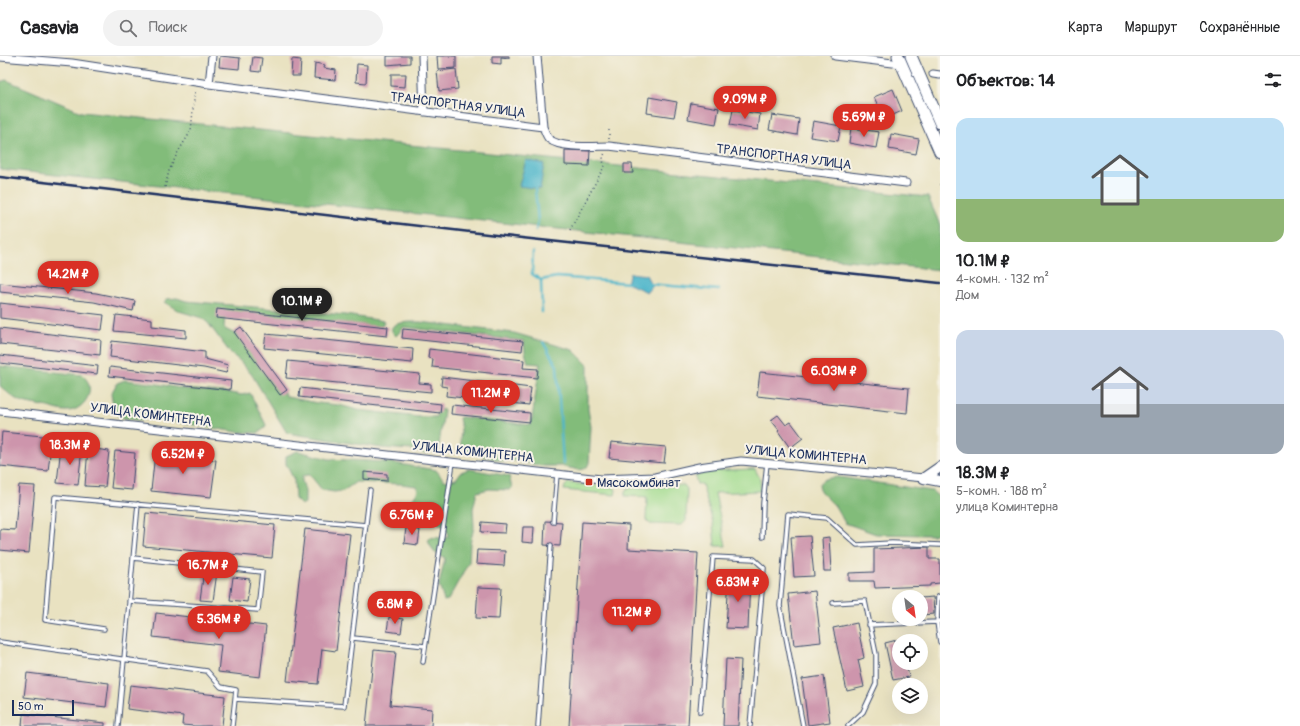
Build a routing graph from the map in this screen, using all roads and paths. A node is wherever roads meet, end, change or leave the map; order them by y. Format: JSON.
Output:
{"nodes":[{"id":1,"x":212,"y":56,"type":"edge"},
{"id":2,"x":422,"y":56,"type":"edge"},
{"id":3,"x":537,"y":56,"type":"edge"},
{"id":4,"x":835,"y":56,"type":"edge"},
{"id":5,"x":911,"y":56,"type":"edge"},
{"id":6,"x":0,"y":57,"type":"edge"},
{"id":7,"x":72,"y":59,"type":"edge"},
{"id":8,"x":900,"y":60,"type":"edge"},
{"id":9,"x":196,"y":82,"type":"junction"},
{"id":10,"x":209,"y":84,"type":"junction"},
{"id":11,"x":424,"y":112,"type":"junction"},
{"id":12,"x":940,"y":123,"type":"edge"},
{"id":13,"x":543,"y":127,"type":"junction"},
{"id":14,"x":610,"y":129,"type":"dead end"},
{"id":15,"x":609,"y":146,"type":"junction"},
{"id":16,"x":939,"y":149,"type":"edge"},
{"id":17,"x":906,"y":183,"type":"dead end"},
{"id":18,"x":165,"y":187,"type":"dead end"},
{"id":19,"x":570,"y":230,"type":"dead end"},
{"id":20,"x":0,"y":411,"type":"edge"},
{"id":21,"x":453,"y":462,"type":"junction"},
{"id":22,"x":767,"y":463,"type":"junction"},
{"id":23,"x":940,"y":467,"type":"edge"},
{"id":24,"x":557,"y":474,"type":"junction"},
{"id":25,"x":924,"y":478,"type":"junction"},
{"id":26,"x":940,"y":481,"type":"edge"},
{"id":27,"x":370,"y":490,"type":"dead end"},
{"id":28,"x":138,"y":504,"type":"junction"},
{"id":29,"x":553,"y":522,"type":"dead end"},
{"id":30,"x":366,"y":526,"type":"junction"},
{"id":31,"x":762,"y":537,"type":"dead end"},
{"id":32,"x":551,"y":545,"type":"dead end"},
{"id":33,"x":940,"y":545,"type":"edge"},
{"id":34,"x":133,"y":558,"type":"junction"},
{"id":35,"x":940,"y":596,"type":"edge"},
{"id":36,"x":129,"y":601,"type":"junction"},
{"id":37,"x":833,"y":603,"type":"dead end"},
{"id":38,"x":938,"y":621,"type":"edge"},
{"id":39,"x":869,"y":625,"type":"junction"},
{"id":40,"x":104,"y":629,"type":"dead end"},
{"id":41,"x":353,"y":638,"type":"junction"},
{"id":42,"x":0,"y":642,"type":"edge"},
{"id":43,"x":940,"y":642,"type":"edge"},
{"id":44,"x":425,"y":646,"type":"junction"},
{"id":45,"x":124,"y":660,"type":"junction"},
{"id":46,"x":423,"y":662,"type":"dead end"},
{"id":47,"x":235,"y":699,"type":"junction"},
{"id":48,"x":700,"y":712,"type":"dead end"},
{"id":49,"x":118,"y":726,"type":"edge"},
{"id":50,"x":232,"y":726,"type":"edge"},
{"id":51,"x":538,"y":726,"type":"edge"},
{"id":52,"x":750,"y":726,"type":"edge"},
{"id":53,"x":804,"y":726,"type":"edge"},
{"id":54,"x":848,"y":726,"type":"edge"}],
"edges":[{"from":1,"to":10,"type":"street"},
{"from":2,"to":11,"type":"street"},
{"from":3,"to":13,"type":"street"},
{"from":4,"to":8,"type":"street"},
{"from":5,"to":12,"type":"main road"},
{"from":6,"to":7,"type":"street","name":"ТРАНСПОРТНАЯ УЛИЦА"},
{"from":7,"to":9,"type":"street","name":"ТРАНСПОРТНАЯ УЛИЦА"},
{"from":8,"to":16,"type":"main road"},
{"from":9,"to":10,"type":"street","name":"ТРАНСПОРТНАЯ УЛИЦА"},
{"from":9,"to":18,"type":"path"},
{"from":10,"to":11,"type":"street","name":"ТРАНСПОРТНАЯ УЛИЦА"},
{"from":11,"to":13,"type":"street","name":"ТРАНСПОРТНАЯ УЛИЦА"},
{"from":13,"to":15,"type":"street","name":"ТРАНСПОРТНАЯ УЛИЦА"},
{"from":14,"to":15,"type":"path"},
{"from":15,"to":17,"type":"street","name":"ТРАНСПОРТНАЯ УЛИЦА"},
{"from":15,"to":19,"type":"path"},
{"from":20,"to":21,"type":"street","name":"УЛИЦА КОМИНТЕРНА"},
{"from":21,"to":24,"type":"street","name":"УЛИЦА КОМИНТЕРНА"},
{"from":21,"to":44,"type":"lane"},
{"from":22,"to":24,"type":"street","name":"УЛИЦА КОМИНТЕРНА"},
{"from":22,"to":25,"type":"street","name":"УЛИЦА КОМИНТЕРНА"},
{"from":22,"to":31,"type":"lane"},
{"from":23,"to":25,"type":"street"},
{"from":24,"to":29,"type":"lane"},
{"from":25,"to":26,"type":"street"},
{"from":27,"to":30,"type":"lane"},
{"from":28,"to":30,"type":"lane"},
{"from":28,"to":34,"type":"lane"},
{"from":28,"to":40,"type":"lane"},
{"from":30,"to":41,"type":"lane"},
{"from":32,"to":51,"type":"lane"},
{"from":33,"to":53,"type":"lane"},
{"from":34,"to":36,"type":"lane"},
{"from":34,"to":36,"type":"lane"},
{"from":35,"to":38,"type":"lane"},
{"from":36,"to":45,"type":"lane"},
{"from":37,"to":39,"type":"lane"},
{"from":38,"to":39,"type":"lane"},
{"from":38,"to":43,"type":"lane"},
{"from":39,"to":54,"type":"lane"},
{"from":41,"to":44,"type":"lane"},
{"from":41,"to":47,"type":"lane"},
{"from":42,"to":45,"type":"lane"},
{"from":44,"to":46,"type":"lane"},
{"from":45,"to":47,"type":"lane"},
{"from":45,"to":49,"type":"lane"},
{"from":47,"to":50,"type":"lane"},
{"from":48,"to":52,"type":"lane"}]}
